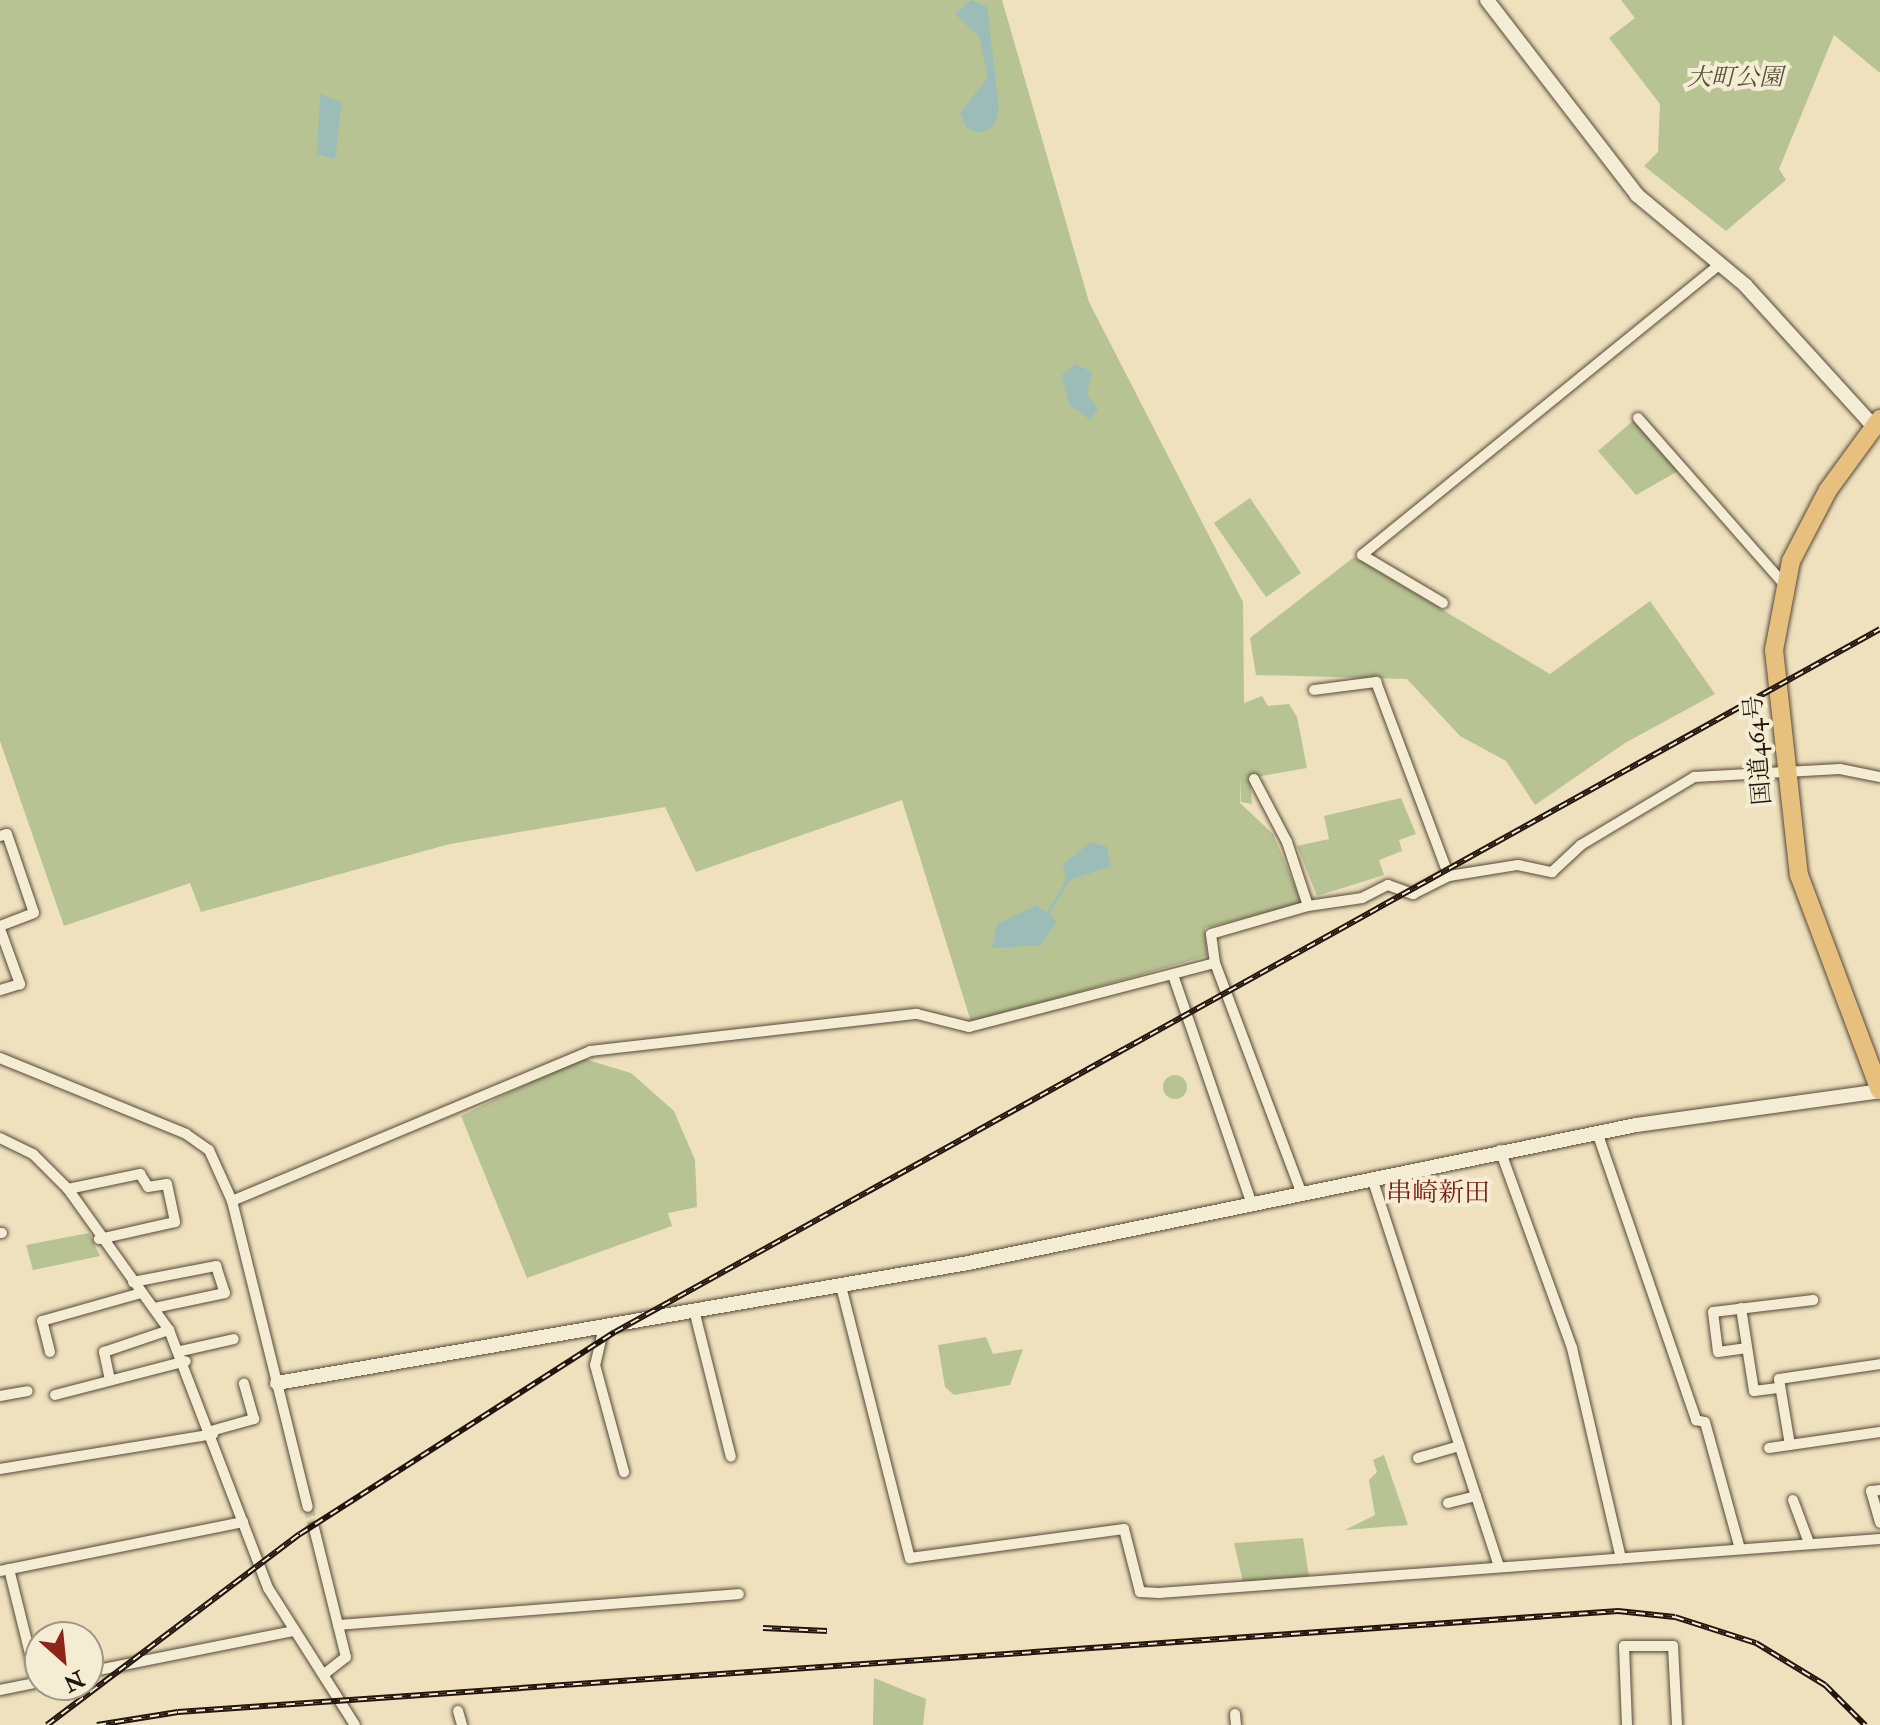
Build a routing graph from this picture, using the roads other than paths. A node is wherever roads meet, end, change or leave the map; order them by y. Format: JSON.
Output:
{"nodes":[{"id":1,"x":1487,"y":0,"type":"edge"},
{"id":2,"x":1720,"y":264,"type":"junction"},
{"id":3,"x":1638,"y":418,"type":"dead end"},
{"id":4,"x":1877,"y":423,"type":"edge"},
{"id":5,"x":1783,"y":583,"type":"junction"},
{"id":6,"x":1443,"y":603,"type":"dead end"},
{"id":7,"x":1314,"y":690,"type":"dead end"},
{"id":8,"x":1784,"y":771,"type":"junction"},
{"id":9,"x":1880,"y":777,"type":"edge"},
{"id":10,"x":1254,"y":779,"type":"dead end"},
{"id":11,"x":0,"y":836,"type":"edge"},
{"id":12,"x":1449,"y":876,"type":"junction"},
{"id":13,"x":1308,"y":906,"type":"junction"},
{"id":14,"x":0,"y":928,"type":"edge"},
{"id":15,"x":1215,"y":963,"type":"junction"},
{"id":16,"x":1173,"y":975,"type":"junction"},
{"id":17,"x":0,"y":990,"type":"edge"},
{"id":18,"x":0,"y":1058,"type":"edge"},
{"id":19,"x":1880,"y":1090,"type":"edge"},
{"id":20,"x":1597,"y":1132,"type":"junction"},
{"id":21,"x":0,"y":1138,"type":"edge"},
{"id":22,"x":1500,"y":1150,"type":"junction"},
{"id":23,"x":1372,"y":1178,"type":"junction"},
{"id":24,"x":68,"y":1189,"type":"junction"},
{"id":25,"x":1302,"y":1194,"type":"junction"},
{"id":26,"x":232,"y":1201,"type":"junction"},
{"id":27,"x":1252,"y":1205,"type":"junction"},
{"id":28,"x":99,"y":1239,"type":"junction"},
{"id":29,"x":133,"y":1282,"type":"junction"},
{"id":30,"x":841,"y":1286,"type":"junction"},
{"id":31,"x":141,"y":1293,"type":"junction"},
{"id":32,"x":1813,"y":1300,"type":"dead end"},
{"id":33,"x":154,"y":1308,"type":"junction"},
{"id":34,"x":1741,"y":1308,"type":"junction"},
{"id":35,"x":695,"y":1314,"type":"junction"},
{"id":36,"x":169,"y":1330,"type":"junction"},
{"id":37,"x":603,"y":1331,"type":"junction"},
{"id":38,"x":234,"y":1339,"type":"dead end"},
{"id":39,"x":1747,"y":1348,"type":"junction"},
{"id":40,"x":50,"y":1352,"type":"dead end"},
{"id":41,"x":183,"y":1356,"type":"junction"},
{"id":42,"x":1880,"y":1364,"type":"edge"},
{"id":43,"x":110,"y":1380,"type":"junction"},
{"id":44,"x":244,"y":1383,"type":"dead end"},
{"id":45,"x":277,"y":1383,"type":"junction"},
{"id":46,"x":1780,"y":1388,"type":"junction"},
{"id":47,"x":28,"y":1391,"type":"dead end"},
{"id":48,"x":55,"y":1395,"type":"dead end"},
{"id":49,"x":0,"y":1396,"type":"edge"},
{"id":50,"x":1880,"y":1432,"type":"edge"},
{"id":51,"x":212,"y":1433,"type":"junction"},
{"id":52,"x":1790,"y":1445,"type":"junction"},
{"id":53,"x":1459,"y":1446,"type":"junction"},
{"id":54,"x":1769,"y":1448,"type":"dead end"},
{"id":55,"x":731,"y":1457,"type":"dead end"},
{"id":56,"x":1418,"y":1458,"type":"dead end"},
{"id":57,"x":0,"y":1469,"type":"edge"},
{"id":58,"x":624,"y":1472,"type":"dead end"},
{"id":59,"x":1880,"y":1490,"type":"edge"},
{"id":60,"x":1476,"y":1496,"type":"junction"},
{"id":61,"x":1793,"y":1500,"type":"dead end"},
{"id":62,"x":1448,"y":1503,"type":"dead end"},
{"id":63,"x":308,"y":1507,"type":"tunnel mouth"},
{"id":64,"x":243,"y":1522,"type":"junction"},
{"id":65,"x":1880,"y":1523,"type":"edge"},
{"id":66,"x":314,"y":1528,"type":"tunnel mouth"},
{"id":67,"x":1880,"y":1539,"type":"edge"},
{"id":68,"x":1809,"y":1543,"type":"junction"},
{"id":69,"x":1740,"y":1549,"type":"junction"},
{"id":70,"x":1621,"y":1558,"type":"junction"},
{"id":71,"x":1499,"y":1566,"type":"junction"},
{"id":72,"x":5,"y":1570,"type":"edge"},
{"id":73,"x":739,"y":1594,"type":"dead end"},
{"id":74,"x":338,"y":1625,"type":"junction"},
{"id":75,"x":293,"y":1631,"type":"junction"},
{"id":76,"x":24,"y":1634,"type":"edge"},
{"id":77,"x":104,"y":1669,"type":"edge"},
{"id":78,"x":324,"y":1674,"type":"junction"},
{"id":79,"x":24,"y":1685,"type":"edge"},
{"id":80,"x":0,"y":1690,"type":"edge"},
{"id":81,"x":458,"y":1711,"type":"dead end"},
{"id":82,"x":355,"y":1725,"type":"edge"},
{"id":83,"x":462,"y":1725,"type":"edge"},
{"id":84,"x":1627,"y":1725,"type":"edge"},
{"id":85,"x":1677,"y":1725,"type":"edge"}],
"edges":[{"from":1,"to":2,"type":"street"},
{"from":2,"to":4,"type":"street"},
{"from":2,"to":6,"type":"street"},
{"from":3,"to":5,"type":"street"},
{"from":4,"to":5,"type":"highway","name":"国道464号"},
{"from":5,"to":8,"type":"highway","name":"国道464号"},
{"from":7,"to":12,"type":"street"},
{"from":8,"to":9,"type":"street"},
{"from":8,"to":12,"type":"street"},
{"from":8,"to":19,"type":"highway","name":"国道464号"},
{"from":10,"to":13,"type":"street"},
{"from":11,"to":14,"type":"street"},
{"from":12,"to":13,"type":"street"},
{"from":13,"to":15,"type":"street"},
{"from":14,"to":17,"type":"street"},
{"from":15,"to":16,"type":"street"},
{"from":15,"to":25,"type":"street"},
{"from":16,"to":26,"type":"street"},
{"from":16,"to":27,"type":"street"},
{"from":18,"to":26,"type":"street"},
{"from":19,"to":20,"type":"street"},
{"from":20,"to":22,"type":"street"},
{"from":20,"to":69,"type":"street"},
{"from":21,"to":24,"type":"street"},
{"from":22,"to":23,"type":"street"},
{"from":22,"to":70,"type":"street"},
{"from":23,"to":25,"type":"street"},
{"from":23,"to":53,"type":"street"},
{"from":24,"to":28,"type":"street"},
{"from":24,"to":28,"type":"street"},
{"from":25,"to":27,"type":"street"},
{"from":26,"to":45,"type":"street"},
{"from":27,"to":30,"type":"street"},
{"from":28,"to":29,"type":"street"},
{"from":29,"to":31,"type":"street"},
{"from":29,"to":33,"type":"street"},
{"from":30,"to":35,"type":"street"},
{"from":30,"to":71,"type":"street"},
{"from":31,"to":33,"type":"street"},
{"from":31,"to":40,"type":"street"},
{"from":32,"to":34,"type":"street"},
{"from":33,"to":36,"type":"street"},
{"from":34,"to":39,"type":"street"},
{"from":34,"to":39,"type":"street"},
{"from":35,"to":37,"type":"street"},
{"from":35,"to":55,"type":"street"},
{"from":36,"to":41,"type":"street"},
{"from":36,"to":43,"type":"street"},
{"from":37,"to":45,"type":"street"},
{"from":37,"to":58,"type":"street"},
{"from":38,"to":41,"type":"street"},
{"from":39,"to":46,"type":"street"},
{"from":41,"to":43,"type":"street"},
{"from":41,"to":51,"type":"street"},
{"from":42,"to":46,"type":"street"},
{"from":43,"to":48,"type":"street"},
{"from":44,"to":51,"type":"street"},
{"from":45,"to":63,"type":"street"},
{"from":46,"to":52,"type":"street"},
{"from":47,"to":49,"type":"street"},
{"from":50,"to":52,"type":"street"},
{"from":51,"to":57,"type":"street"},
{"from":51,"to":64,"type":"street"},
{"from":52,"to":54,"type":"street"},
{"from":53,"to":56,"type":"street"},
{"from":53,"to":60,"type":"street"},
{"from":59,"to":65,"type":"street"},
{"from":60,"to":62,"type":"street"},
{"from":60,"to":71,"type":"street"},
{"from":61,"to":68,"type":"street"},
{"from":64,"to":72,"type":"street"},
{"from":64,"to":75,"type":"street"},
{"from":66,"to":74,"type":"street"},
{"from":67,"to":68,"type":"street"},
{"from":68,"to":69,"type":"street"},
{"from":69,"to":70,"type":"street"},
{"from":70,"to":71,"type":"street"},
{"from":72,"to":76,"type":"street"},
{"from":73,"to":74,"type":"street"},
{"from":74,"to":78,"type":"street"},
{"from":75,"to":77,"type":"street"},
{"from":75,"to":78,"type":"street"},
{"from":78,"to":82,"type":"street"},
{"from":79,"to":80,"type":"street"},
{"from":81,"to":83,"type":"street"},
{"from":84,"to":85,"type":"street"}]}
